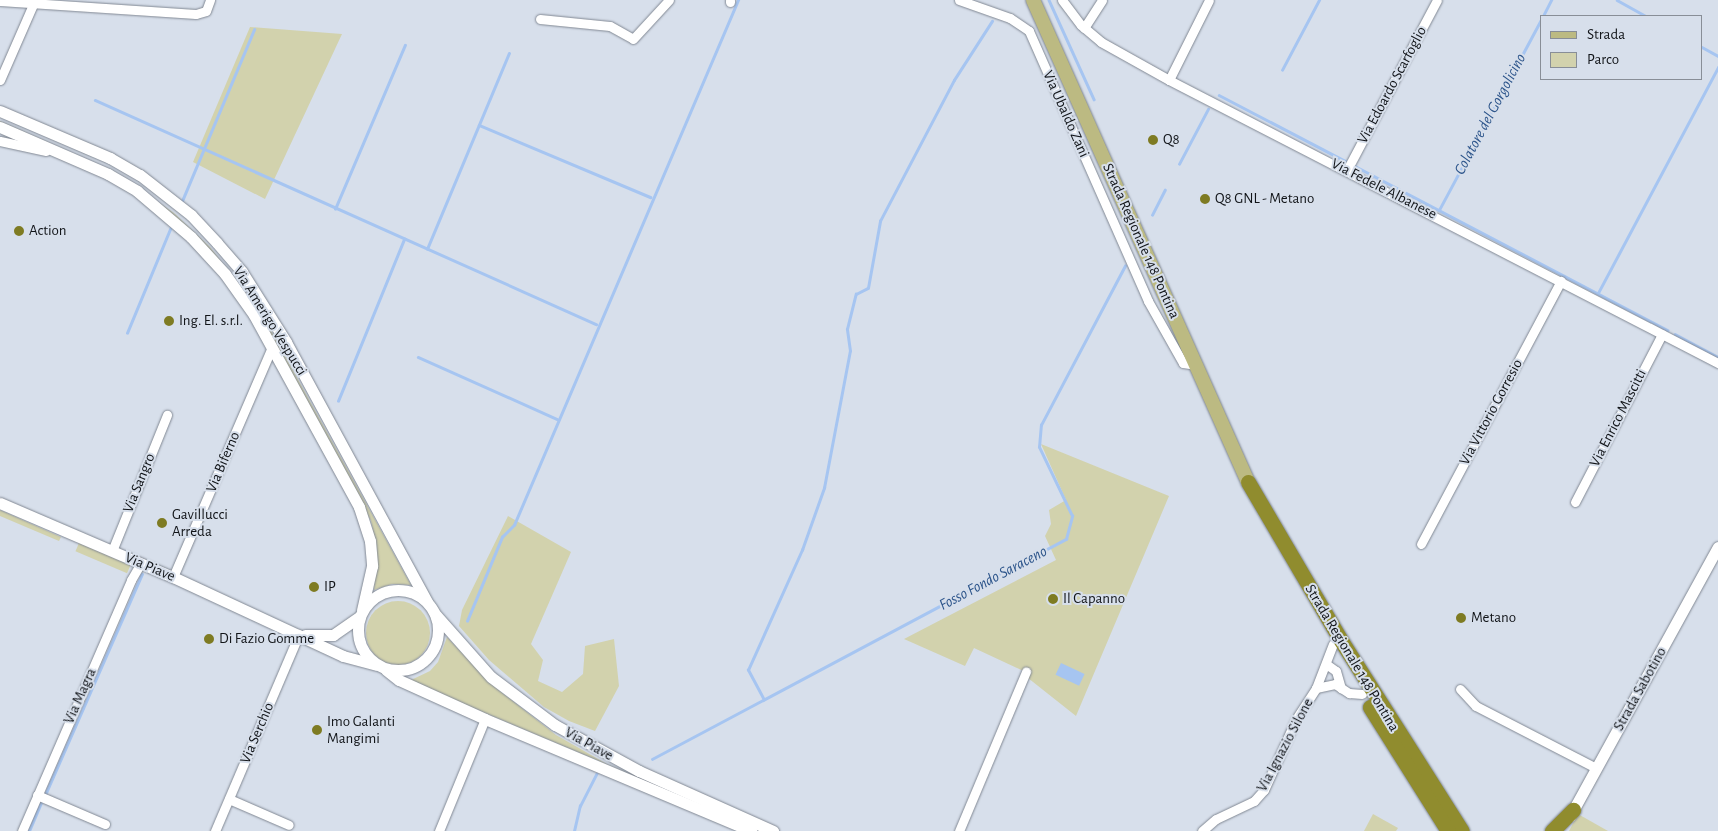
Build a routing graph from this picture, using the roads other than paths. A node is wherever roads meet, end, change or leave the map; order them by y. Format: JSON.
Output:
{"nodes":[{"id":1,"x":210,"y":0,"type":"edge"},
{"id":2,"x":669,"y":0,"type":"edge"},
{"id":3,"x":959,"y":0,"type":"edge"},
{"id":4,"x":1033,"y":0,"type":"edge"},
{"id":5,"x":1062,"y":0,"type":"edge"},
{"id":6,"x":1102,"y":0,"type":"edge"},
{"id":7,"x":1209,"y":0,"type":"edge"},
{"id":8,"x":1437,"y":0,"type":"edge"},
{"id":9,"x":0,"y":1,"type":"edge"},
{"id":10,"x":34,"y":1,"type":"edge"},
{"id":11,"x":540,"y":19,"type":"dead end"},
{"id":12,"x":1084,"y":28,"type":"junction"},
{"id":13,"x":0,"y":80,"type":"edge"},
{"id":14,"x":1169,"y":80,"type":"junction"},
{"id":15,"x":0,"y":112,"type":"edge"},
{"id":16,"x":0,"y":127,"type":"edge"},
{"id":17,"x":0,"y":141,"type":"edge"},
{"id":18,"x":63,"y":154,"type":"junction"},
{"id":19,"x":1347,"y":170,"type":"junction"},
{"id":20,"x":1560,"y":281,"type":"junction"},
{"id":21,"x":1662,"y":334,"type":"junction"},
{"id":22,"x":272,"y":347,"type":"junction"},
{"id":23,"x":1718,"y":363,"type":"edge"},
{"id":24,"x":1195,"y":365,"type":"junction"},
{"id":25,"x":167,"y":414,"type":"dead end"},
{"id":26,"x":1248,"y":482,"type":"junction"},
{"id":27,"x":1574,"y":502,"type":"dead end"},
{"id":28,"x":0,"y":503,"type":"edge"},
{"id":29,"x":1421,"y":544,"type":"dead end"},
{"id":30,"x":1718,"y":547,"type":"edge"},
{"id":31,"x":112,"y":551,"type":"junction"},
{"id":32,"x":142,"y":563,"type":"junction"},
{"id":33,"x":173,"y":577,"type":"junction"},
{"id":34,"x":427,"y":602,"type":"junction"},
{"id":35,"x":361,"y":613,"type":"junction"},
{"id":36,"x":435,"y":614,"type":"junction"},
{"id":37,"x":299,"y":634,"type":"junction"},
{"id":38,"x":1333,"y":644,"type":"junction"},
{"id":39,"x":1326,"y":664,"type":"junction"},
{"id":40,"x":381,"y":667,"type":"junction"},
{"id":41,"x":1026,"y":672,"type":"dead end"},
{"id":42,"x":1316,"y":688,"type":"junction"},
{"id":43,"x":1341,"y":688,"type":"junction"},
{"id":44,"x":1460,"y":689,"type":"dead end"},
{"id":45,"x":1362,"y":694,"type":"junction"},
{"id":46,"x":485,"y":719,"type":"junction"},
{"id":47,"x":1596,"y":768,"type":"junction"},
{"id":48,"x":37,"y":795,"type":"junction"},
{"id":49,"x":229,"y":799,"type":"junction"},
{"id":50,"x":1573,"y":810,"type":"junction"},
{"id":51,"x":105,"y":824,"type":"dead end"},
{"id":52,"x":289,"y":825,"type":"dead end"},
{"id":53,"x":1445,"y":827,"type":"edge"},
{"id":54,"x":22,"y":831,"type":"edge"},
{"id":55,"x":215,"y":831,"type":"edge"},
{"id":56,"x":439,"y":831,"type":"edge"},
{"id":57,"x":751,"y":831,"type":"edge"},
{"id":58,"x":773,"y":831,"type":"edge"},
{"id":59,"x":959,"y":831,"type":"edge"},
{"id":60,"x":1202,"y":831,"type":"edge"},
{"id":61,"x":1462,"y":831,"type":"edge"},
{"id":62,"x":1552,"y":831,"type":"edge"},
{"id":63,"x":1562,"y":831,"type":"edge"}],
"edges":[{"from":1,"to":10,"type":"street"},
{"from":2,"to":11,"type":"street"},
{"from":3,"to":24,"type":"street","name":"Via Ubaldo Zani"},
{"from":4,"to":24,"type":"main road","name":"Strada Regionale 148 Pontina"},
{"from":5,"to":12,"type":"street","name":"Via Fedele Albanese"},
{"from":6,"to":12,"type":"street"},
{"from":7,"to":14,"type":"street"},
{"from":8,"to":19,"type":"street","name":"Via Edoardo Scarfoglio"},
{"from":9,"to":10,"type":"street"},
{"from":10,"to":13,"type":"street"},
{"from":12,"to":14,"type":"street","name":"Via Fedele Albanese"},
{"from":14,"to":19,"type":"street","name":"Via Fedele Albanese"},
{"from":15,"to":34,"type":"street","name":"Via Amerigo Vespucci"},
{"from":16,"to":18,"type":"street","name":"Via Amerigo Vespucci"},
{"from":17,"to":18,"type":"street"},
{"from":18,"to":22,"type":"street","name":"Via Amerigo Vespucci"},
{"from":19,"to":20,"type":"street","name":"Via Fedele Albanese"},
{"from":20,"to":21,"type":"street","name":"Via Fedele Albanese"},
{"from":20,"to":29,"type":"street","name":"Via Vittorio Gorresio"},
{"from":21,"to":23,"type":"street","name":"Via Fedele Albanese"},
{"from":21,"to":27,"type":"street","name":"Via Enrico Mascitti"},
{"from":22,"to":33,"type":"street","name":"Via Biferno"},
{"from":22,"to":35,"type":"street","name":"Via Amerigo Vespucci"},
{"from":24,"to":26,"type":"main road","name":"Strada Regionale 148 Pontina"},
{"from":25,"to":31,"type":"street","name":"Via Sangro"},
{"from":26,"to":38,"type":"highway","name":"Strada Regionale 148 Pontina"},
{"from":26,"to":61,"type":"highway","name":"Strada Regionale 148 Pontina"},
{"from":28,"to":31,"type":"street","name":"Via Piave"},
{"from":30,"to":47,"type":"street","name":"Strada Sabotino"},
{"from":31,"to":32,"type":"street","name":"Via Piave"},
{"from":32,"to":33,"type":"street","name":"Via Piave"},
{"from":32,"to":48,"type":"street","name":"Via Magra"},
{"from":33,"to":37,"type":"street","name":"Via Piave"},
{"from":34,"to":35,"type":"street"},
{"from":34,"to":36,"type":"street"},
{"from":35,"to":37,"type":"street","name":"Via Piave"},
{"from":35,"to":40,"type":"street"},
{"from":36,"to":40,"type":"street"},
{"from":36,"to":58,"type":"street","name":"Via Piave"},
{"from":37,"to":40,"type":"street","name":"Via Piave"},
{"from":37,"to":49,"type":"street","name":"Via Serchio"},
{"from":38,"to":39,"type":"street","name":"Via Ignazio Silone"},
{"from":38,"to":45,"type":"highway","name":"Strada Regionale 148 Pontina"},
{"from":39,"to":42,"type":"street","name":"Via Ignazio Silone"},
{"from":39,"to":43,"type":"street"},
{"from":40,"to":46,"type":"street","name":"Via Piave"},
{"from":41,"to":59,"type":"street"},
{"from":42,"to":43,"type":"street","name":"Via Ignazio Silone"},
{"from":42,"to":60,"type":"street","name":"Via Ignazio Silone"},
{"from":43,"to":45,"type":"street","name":"Via Ignazio Silone"},
{"from":44,"to":47,"type":"street"},
{"from":45,"to":53,"type":"highway","name":"Strada Regionale 148 Pontina"},
{"from":46,"to":56,"type":"street"},
{"from":46,"to":57,"type":"street","name":"Via Piave"},
{"from":47,"to":50,"type":"street","name":"Strada Sabotino"},
{"from":48,"to":51,"type":"street"},
{"from":48,"to":54,"type":"street","name":"Via Magra"},
{"from":49,"to":52,"type":"street"},
{"from":49,"to":55,"type":"street","name":"Via Serchio"},
{"from":50,"to":62,"type":"highway"},
{"from":50,"to":63,"type":"street","name":"Strada Sabotino"}]}
